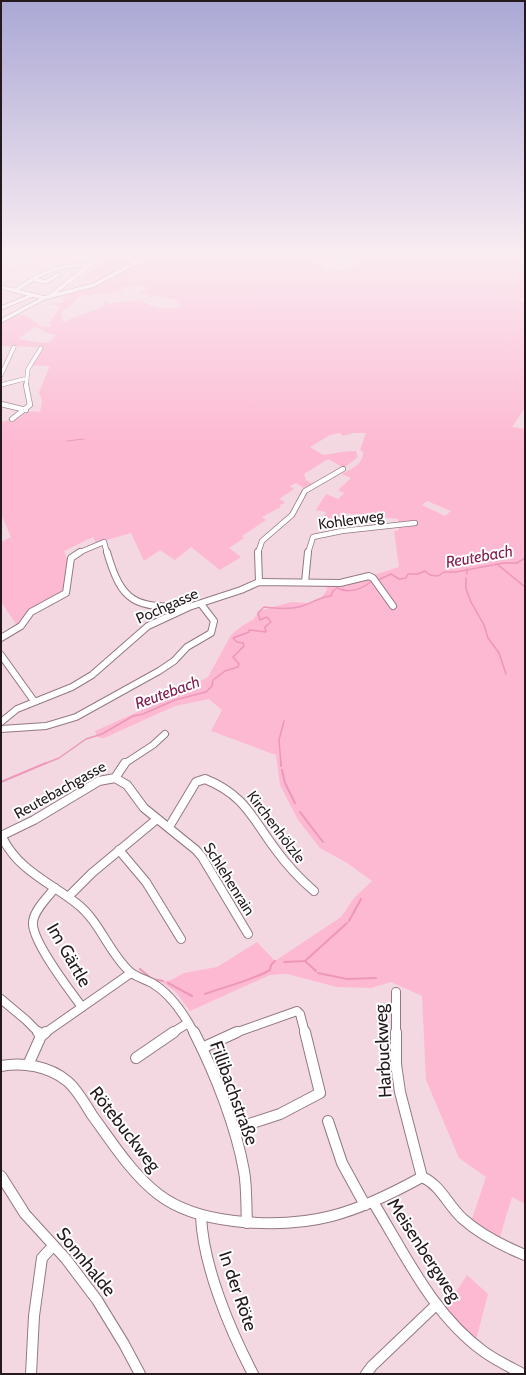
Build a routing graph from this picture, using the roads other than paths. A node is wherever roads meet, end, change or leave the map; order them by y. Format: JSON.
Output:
{"nodes":[{"id":1,"x":14,"y":347,"type":"dead end"},
{"id":2,"x":41,"y":348,"type":"dead end"},
{"id":3,"x":1,"y":375,"type":"edge"},
{"id":4,"x":24,"y":379,"type":"junction"},
{"id":5,"x":1,"y":385,"type":"edge"},
{"id":6,"x":1,"y":404,"type":"edge"},
{"id":7,"x":26,"y":410,"type":"junction"},
{"id":8,"x":12,"y":419,"type":"dead end"},
{"id":9,"x":343,"y":470,"type":"dead end"},
{"id":10,"x":415,"y":523,"type":"dead end"},
{"id":11,"x":259,"y":582,"type":"junction"},
{"id":12,"x":305,"y":582,"type":"junction"},
{"id":13,"x":201,"y":604,"type":"junction"},
{"id":14,"x":393,"y":606,"type":"dead end"},
{"id":15,"x":189,"y":607,"type":"junction"},
{"id":16,"x":1,"y":638,"type":"edge"},
{"id":17,"x":1,"y":655,"type":"edge"},
{"id":18,"x":34,"y":701,"type":"junction"},
{"id":19,"x":1,"y":722,"type":"edge"},
{"id":20,"x":1,"y":729,"type":"edge"},
{"id":21,"x":165,"y":734,"type":"dead end"},
{"id":22,"x":115,"y":778,"type":"junction"},
{"id":23,"x":157,"y":820,"type":"junction"},
{"id":24,"x":169,"y":827,"type":"junction"},
{"id":25,"x":1,"y":836,"type":"edge"},
{"id":26,"x":120,"y":850,"type":"junction"},
{"id":27,"x":55,"y":888,"type":"junction"},
{"id":28,"x":314,"y":891,"type":"dead end"},
{"id":29,"x":69,"y":896,"type":"junction"},
{"id":30,"x":248,"y":934,"type":"dead end"},
{"id":31,"x":181,"y":939,"type":"dead end"},
{"id":32,"x":131,"y":973,"type":"junction"},
{"id":33,"x":396,"y":992,"type":"dead end"},
{"id":34,"x":1,"y":999,"type":"edge"},
{"id":35,"x":82,"y":1008,"type":"junction"},
{"id":36,"x":188,"y":1023,"type":"junction"},
{"id":37,"x":41,"y":1036,"type":"junction"},
{"id":38,"x":202,"y":1048,"type":"junction"},
{"id":39,"x":136,"y":1058,"type":"dead end"},
{"id":40,"x":28,"y":1065,"type":"junction"},
{"id":41,"x":1,"y":1066,"type":"edge"},
{"id":42,"x":328,"y":1121,"type":"dead end"},
{"id":43,"x":234,"y":1128,"type":"junction"},
{"id":44,"x":1,"y":1176,"type":"edge"},
{"id":45,"x":422,"y":1177,"type":"junction"},
{"id":46,"x":369,"y":1203,"type":"junction"},
{"id":47,"x":201,"y":1216,"type":"junction"},
{"id":48,"x":247,"y":1223,"type":"junction"},
{"id":49,"x":53,"y":1246,"type":"junction"},
{"id":50,"x":525,"y":1255,"type":"edge"},
{"id":51,"x":436,"y":1305,"type":"junction"},
{"id":52,"x":31,"y":1374,"type":"edge"},
{"id":53,"x":140,"y":1374,"type":"edge"},
{"id":54,"x":253,"y":1374,"type":"edge"},
{"id":55,"x":366,"y":1374,"type":"edge"},
{"id":56,"x":523,"y":1374,"type":"edge"}],
"edges":[{"from":1,"to":3,"type":"street"},
{"from":2,"to":4,"type":"street"},
{"from":4,"to":5,"type":"street"},
{"from":4,"to":7,"type":"street"},
{"from":6,"to":7,"type":"street"},
{"from":7,"to":8,"type":"street"},
{"from":9,"to":11,"type":"street"},
{"from":10,"to":12,"type":"street","name":"Kohlerweg"},
{"from":11,"to":12,"type":"street","name":"Pochgasse"},
{"from":11,"to":13,"type":"street","name":"Pochgasse"},
{"from":12,"to":14,"type":"street","name":"Pochgasse"},
{"from":13,"to":15,"type":"street","name":"Pochgasse"},
{"from":13,"to":20,"type":"street"},
{"from":15,"to":16,"type":"street"},
{"from":15,"to":18,"type":"street","name":"Pochgasse"},
{"from":17,"to":18,"type":"street"},
{"from":18,"to":19,"type":"street","name":"Pochgasse"},
{"from":21,"to":22,"type":"street","name":"Reutebachgasse"},
{"from":22,"to":23,"type":"street","name":"Schlehenrain"},
{"from":22,"to":25,"type":"street","name":"Reutebachgasse"},
{"from":23,"to":24,"type":"street","name":"Schlehenrain"},
{"from":23,"to":26,"type":"street"},
{"from":24,"to":28,"type":"street","name":"Kirchenhölzle"},
{"from":24,"to":30,"type":"street","name":"Schlehenrain"},
{"from":25,"to":27,"type":"street","name":"Fillibachstraße"},
{"from":26,"to":29,"type":"street"},
{"from":26,"to":31,"type":"street"},
{"from":27,"to":29,"type":"street","name":"Fillibachstraße"},
{"from":27,"to":35,"type":"street","name":"Im Gärtle"},
{"from":29,"to":32,"type":"street","name":"Fillibachstraße"},
{"from":32,"to":35,"type":"street","name":"Im Gärtle"},
{"from":32,"to":36,"type":"street","name":"Fillibachstraße"},
{"from":33,"to":45,"type":"street","name":"Harbuckweg"},
{"from":34,"to":37,"type":"street"},
{"from":35,"to":37,"type":"street"},
{"from":36,"to":38,"type":"street","name":"Fillibachstraße"},
{"from":36,"to":39,"type":"street"},
{"from":37,"to":40,"type":"street"},
{"from":38,"to":43,"type":"street","name":"Fillibachstraße"},
{"from":38,"to":43,"type":"street"},
{"from":40,"to":41,"type":"street","name":"Rötebuckweg"},
{"from":40,"to":47,"type":"street","name":"Rötebuckweg"},
{"from":42,"to":46,"type":"street"},
{"from":43,"to":48,"type":"street","name":"Fillibachstraße"},
{"from":44,"to":49,"type":"street","name":"Sonnhalde"},
{"from":45,"to":46,"type":"street","name":"Rötebuckweg"},
{"from":45,"to":50,"type":"street"},
{"from":46,"to":48,"type":"street","name":"Rötebuckweg"},
{"from":46,"to":51,"type":"street","name":"Meisenbergweg"},
{"from":47,"to":48,"type":"street","name":"Rötebuckweg"},
{"from":47,"to":54,"type":"street","name":"In der Röte"},
{"from":49,"to":52,"type":"street"},
{"from":49,"to":53,"type":"street","name":"Sonnhalde"},
{"from":51,"to":55,"type":"street"},
{"from":51,"to":56,"type":"street","name":"Meisenbergweg"}]}
